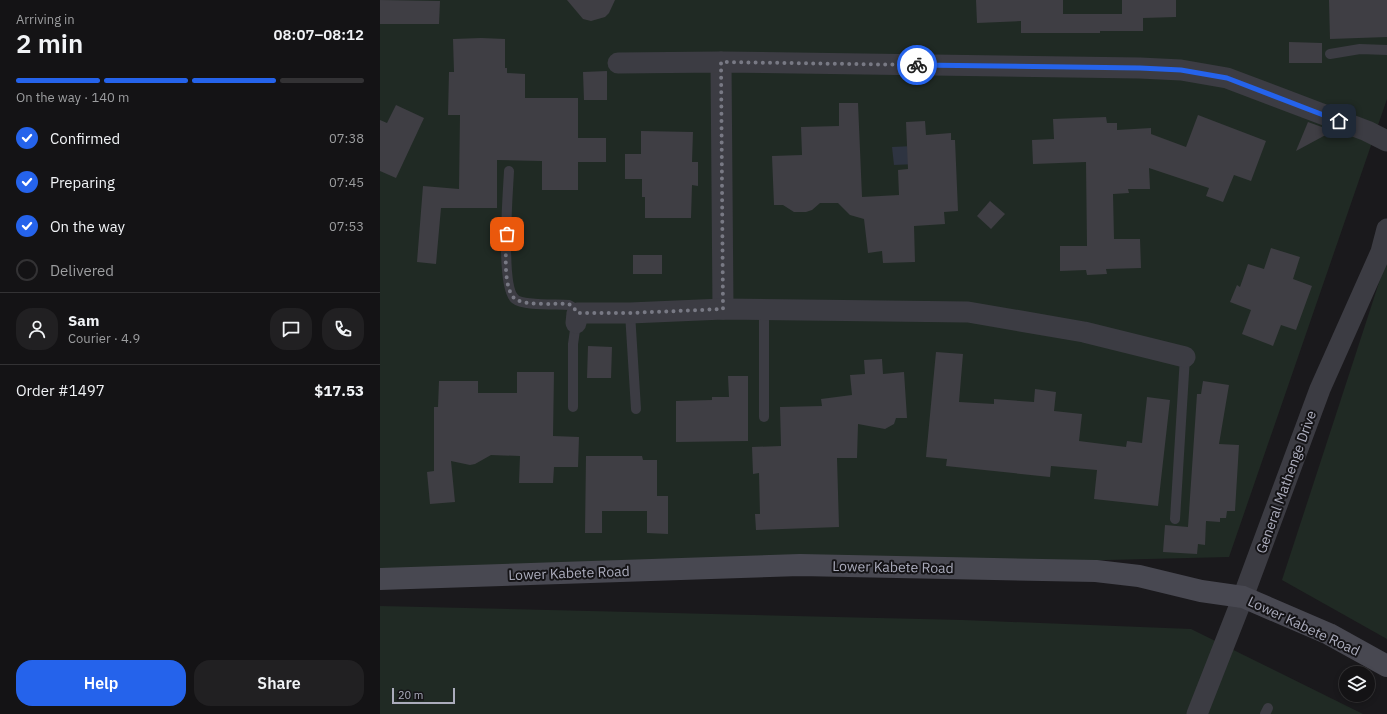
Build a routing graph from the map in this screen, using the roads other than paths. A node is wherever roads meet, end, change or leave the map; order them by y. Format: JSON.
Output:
{"nodes":[{"id":1,"x":1387,"y":50,"type":"edge"},
{"id":2,"x":1330,"y":54,"type":"dead end"},
{"id":3,"x":721,"y":62,"type":"junction"},
{"id":4,"x":618,"y":64,"type":"dead end"},
{"id":5,"x":1387,"y":141,"type":"edge"},
{"id":6,"x":509,"y":171,"type":"dead end"},
{"id":7,"x":1387,"y":229,"type":"edge"},
{"id":8,"x":1384,"y":252,"type":"edge"},
{"id":9,"x":723,"y":309,"type":"junction"},
{"id":10,"x":764,"y":310,"type":"junction"},
{"id":11,"x":630,"y":313,"type":"junction"},
{"id":12,"x":576,"y":318,"type":"junction"},
{"id":13,"x":1185,"y":357,"type":"joint"},
{"id":14,"x":573,"y":407,"type":"dead end"},
{"id":15,"x":636,"y":409,"type":"dead end"},
{"id":16,"x":764,"y":417,"type":"dead end"},
{"id":17,"x":1175,"y":519,"type":"dead end"},
{"id":18,"x":380,"y":579,"type":"edge"},
{"id":19,"x":1243,"y":598,"type":"junction"},
{"id":20,"x":1387,"y":666,"type":"edge"},
{"id":21,"x":1197,"y":714,"type":"edge"}],
"edges":[{"from":1,"to":2,"type":"lane"},
{"from":3,"to":4,"type":"street"},
{"from":3,"to":5,"type":"street"},
{"from":3,"to":9,"type":"street"},
{"from":6,"to":12,"type":"lane"},
{"from":7,"to":8,"type":"street","name":"General Mathenge Drive"},
{"from":8,"to":19,"type":"street","name":"General Mathenge Drive"},
{"from":9,"to":10,"type":"street"},
{"from":9,"to":11,"type":"street"},
{"from":10,"to":13,"type":"street"},
{"from":10,"to":16,"type":"lane"},
{"from":11,"to":12,"type":"street"},
{"from":11,"to":15,"type":"lane"},
{"from":12,"to":14,"type":"lane"},
{"from":13,"to":17,"type":"lane"},
{"from":18,"to":19,"type":"main road","name":"Lower Kabete Road"},
{"from":19,"to":20,"type":"main road","name":"Lower Kabete Road"},
{"from":19,"to":21,"type":"street","name":"General Mathenge Drive"}]}
